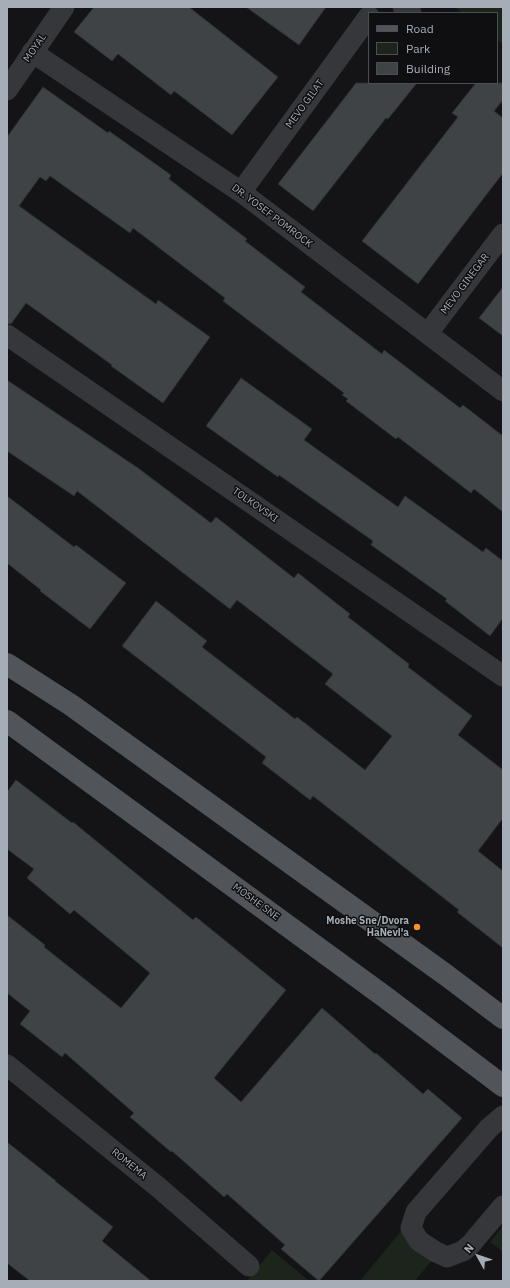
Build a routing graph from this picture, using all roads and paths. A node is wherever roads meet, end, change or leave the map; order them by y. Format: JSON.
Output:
{"nodes":[{"id":1,"x":64,"y":7,"type":"edge"},
{"id":2,"x":368,"y":17,"type":"edge"},
{"id":3,"x":32,"y":52,"type":"junction"},
{"id":4,"x":7,"y":90,"type":"edge"},
{"id":5,"x":241,"y":192,"type":"junction"},
{"id":6,"x":503,"y":234,"type":"edge"},
{"id":7,"x":428,"y":333,"type":"junction"},
{"id":8,"x":7,"y":335,"type":"edge"},
{"id":9,"x":503,"y":391,"type":"edge"},
{"id":10,"x":7,"y":664,"type":"edge"},
{"id":11,"x":503,"y":676,"type":"edge"},
{"id":12,"x":7,"y":721,"type":"edge"},
{"id":13,"x":503,"y":1018,"type":"edge"},
{"id":14,"x":7,"y":1065,"type":"edge"},
{"id":15,"x":503,"y":1086,"type":"edge"},
{"id":16,"x":503,"y":1116,"type":"edge"},
{"id":17,"x":503,"y":1206,"type":"edge"},
{"id":18,"x":249,"y":1266,"type":"dead end"}],
"edges":[{"from":1,"to":3,"type":"street","name":"MOYAL"},
{"from":2,"to":5,"type":"street","name":"MEVO GILAT"},
{"from":3,"to":4,"type":"street","name":"MOYAL"},
{"from":3,"to":5,"type":"street","name":"DR. YOSEF POMROCK"},
{"from":5,"to":7,"type":"street","name":"DR. YOSEF POMROCK"},
{"from":6,"to":7,"type":"street","name":"MEVO GINEGAR"},
{"from":7,"to":9,"type":"street","name":"DR. YOSEF POMROCK"},
{"from":8,"to":11,"type":"street","name":"TOLKOVSKI"},
{"from":10,"to":13,"type":"main road"},
{"from":12,"to":15,"type":"main road","name":"MOSHE SNE"},
{"from":14,"to":18,"type":"street","name":"ROMEMA"},
{"from":16,"to":17,"type":"street"}]}
